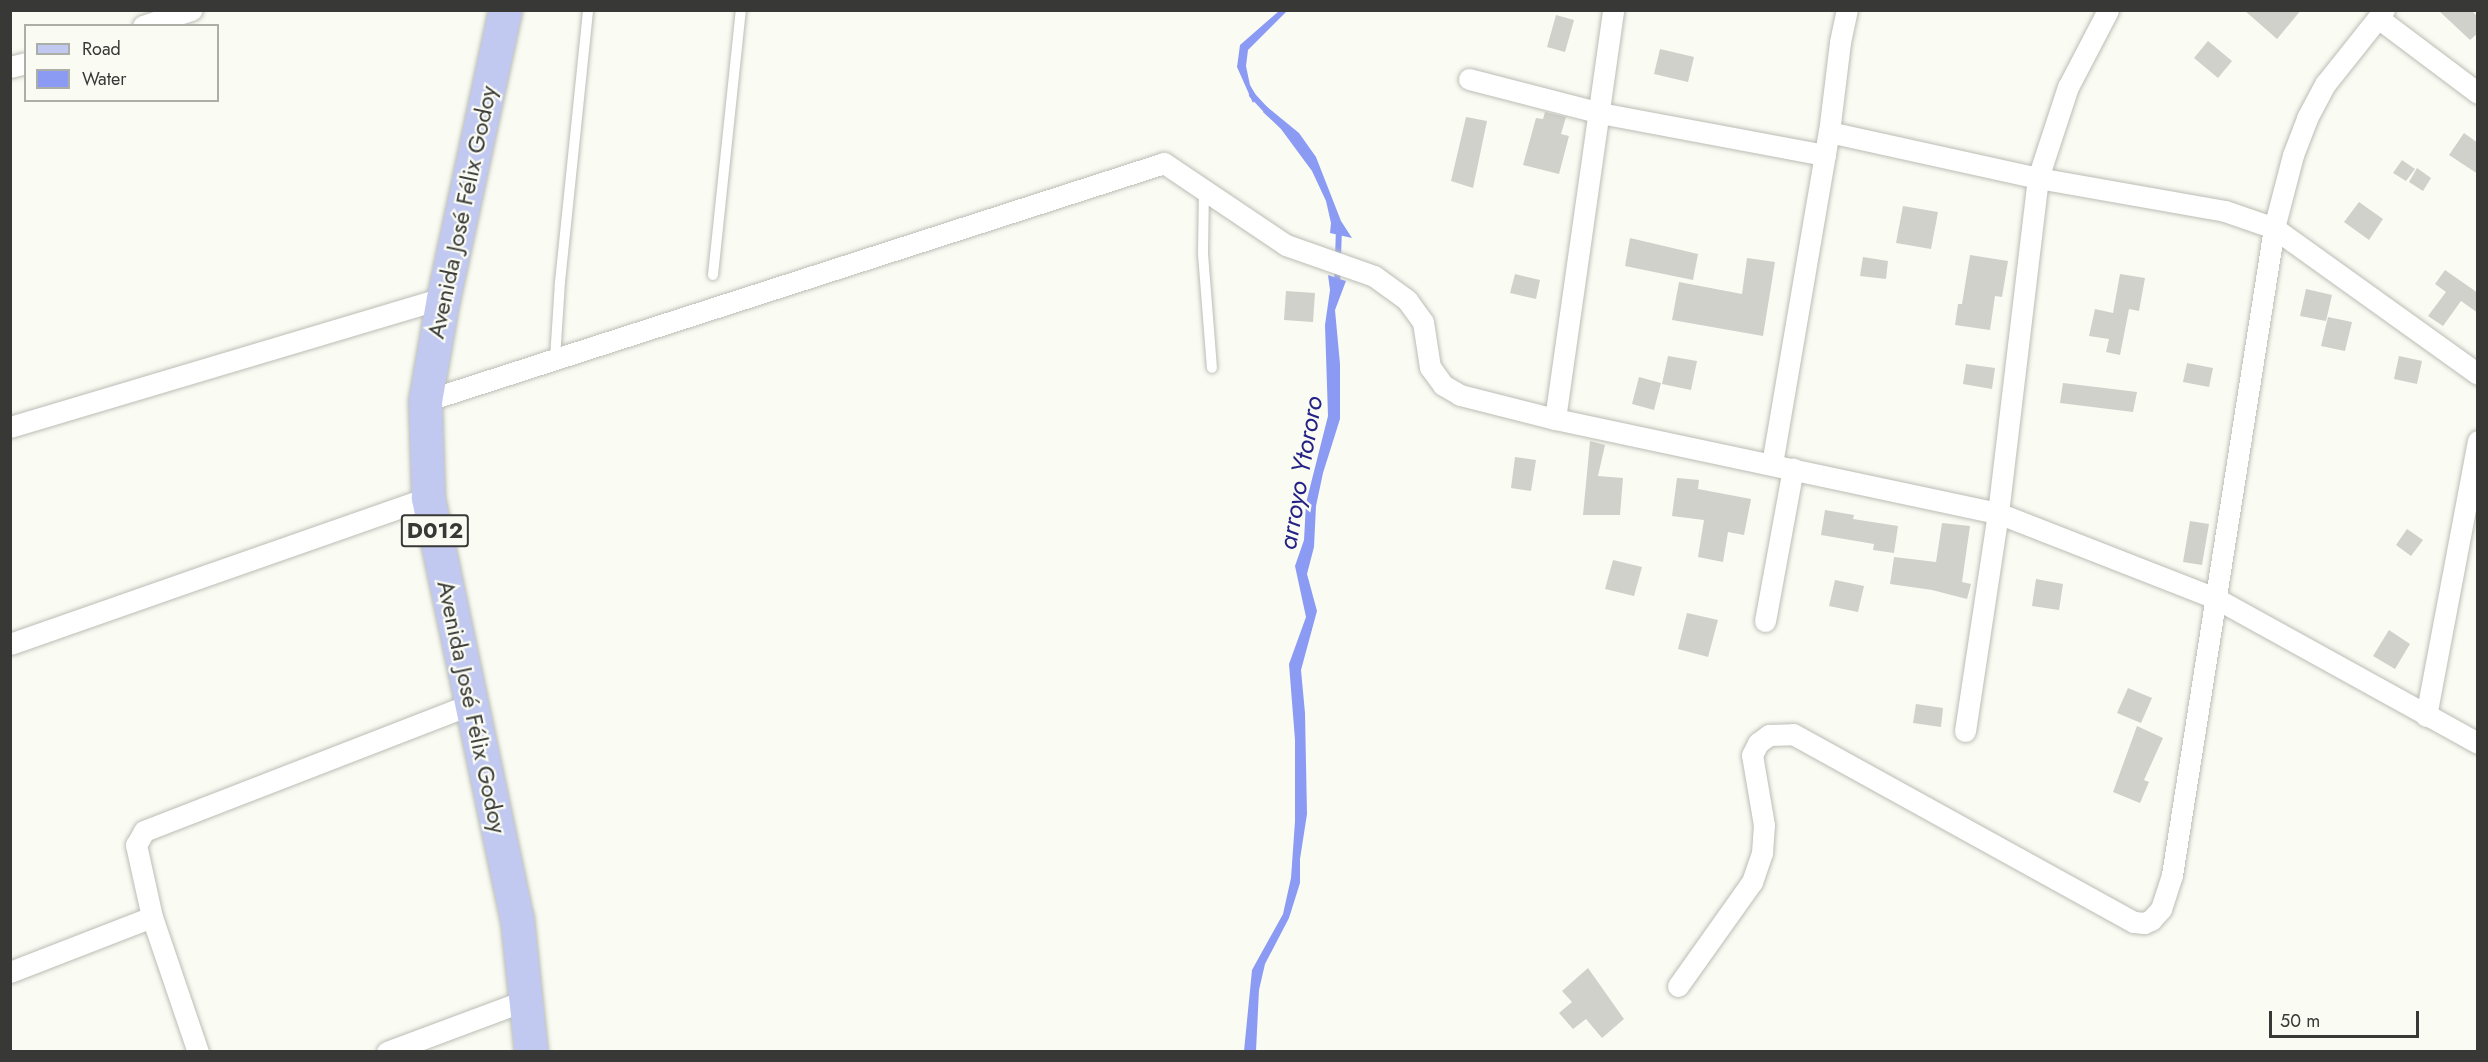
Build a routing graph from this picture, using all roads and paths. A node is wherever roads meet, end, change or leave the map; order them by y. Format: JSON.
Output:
{"nodes":[{"id":1,"x":190,"y":10,"type":"edge"},
{"id":2,"x":505,"y":10,"type":"edge"},
{"id":3,"x":588,"y":10,"type":"edge"},
{"id":4,"x":741,"y":10,"type":"edge"},
{"id":5,"x":1613,"y":10,"type":"edge"},
{"id":6,"x":1847,"y":10,"type":"edge"},
{"id":7,"x":2108,"y":10,"type":"edge"},
{"id":8,"x":2381,"y":14,"type":"edge"},
{"id":9,"x":149,"y":24,"type":"edge"},
{"id":10,"x":1469,"y":79,"type":"dead end"},
{"id":11,"x":2478,"y":93,"type":"edge"},
{"id":12,"x":1600,"y":113,"type":"junction"},
{"id":13,"x":1829,"y":132,"type":"junction"},
{"id":14,"x":1825,"y":155,"type":"junction"},
{"id":15,"x":2038,"y":178,"type":"junction"},
{"id":16,"x":1204,"y":190,"type":"junction"},
{"id":17,"x":2274,"y":228,"type":"junction"},
{"id":18,"x":713,"y":275,"type":"dead end"},
{"id":19,"x":443,"y":298,"type":"junction"},
{"id":20,"x":555,"y":359,"type":"junction"},
{"id":21,"x":1212,"y":368,"type":"dead end"},
{"id":22,"x":2478,"y":374,"type":"edge"},
{"id":23,"x":425,"y":401,"type":"junction"},
{"id":24,"x":1555,"y":420,"type":"junction"},
{"id":25,"x":10,"y":427,"type":"edge"},
{"id":26,"x":2478,"y":441,"type":"edge"},
{"id":27,"x":1782,"y":467,"type":"junction"},
{"id":28,"x":428,"y":498,"type":"junction"},
{"id":29,"x":1998,"y":513,"type":"junction"},
{"id":30,"x":2217,"y":599,"type":"junction"},
{"id":31,"x":1765,"y":621,"type":"dead end"},
{"id":32,"x":10,"y":644,"type":"edge"},
{"id":33,"x":472,"y":704,"type":"junction"},
{"id":34,"x":2426,"y":716,"type":"junction"},
{"id":35,"x":1965,"y":731,"type":"dead end"},
{"id":36,"x":2478,"y":743,"type":"edge"},
{"id":37,"x":152,"y":917,"type":"junction"},
{"id":38,"x":10,"y":972,"type":"edge"},
{"id":39,"x":1678,"y":986,"type":"dead end"},
{"id":40,"x":526,"y":1000,"type":"junction"},
{"id":41,"x":198,"y":1052,"type":"edge"},
{"id":42,"x":387,"y":1052,"type":"edge"},
{"id":43,"x":531,"y":1052,"type":"edge"}],
"edges":[{"from":1,"to":9,"type":"street"},
{"from":2,"to":19,"type":"main road","name":"Avenida José Félix Godoy","number":"D012"},
{"from":3,"to":20,"type":"lane"},
{"from":4,"to":18,"type":"lane"},
{"from":5,"to":12,"type":"street"},
{"from":6,"to":13,"type":"street"},
{"from":7,"to":15,"type":"street"},
{"from":8,"to":11,"type":"street"},
{"from":8,"to":17,"type":"street"},
{"from":10,"to":12,"type":"street"},
{"from":12,"to":14,"type":"street"},
{"from":12,"to":24,"type":"street"},
{"from":13,"to":14,"type":"street"},
{"from":13,"to":15,"type":"street"},
{"from":14,"to":27,"type":"street"},
{"from":15,"to":17,"type":"street"},
{"from":15,"to":29,"type":"street"},
{"from":16,"to":20,"type":"street"},
{"from":16,"to":21,"type":"lane"},
{"from":16,"to":24,"type":"street"},
{"from":17,"to":22,"type":"street"},
{"from":17,"to":30,"type":"street"},
{"from":19,"to":23,"type":"main road","name":"Avenida José Félix Godoy","number":"D012"},
{"from":19,"to":25,"type":"street"},
{"from":20,"to":23,"type":"street"},
{"from":23,"to":28,"type":"main road","name":"Avenida José Félix Godoy","number":"D012"},
{"from":24,"to":27,"type":"street"},
{"from":26,"to":34,"type":"street"},
{"from":27,"to":29,"type":"street"},
{"from":27,"to":31,"type":"street"},
{"from":28,"to":32,"type":"street"},
{"from":28,"to":33,"type":"main road","name":"Avenida José Félix Godoy","number":"D012"},
{"from":29,"to":30,"type":"street"},
{"from":29,"to":35,"type":"street"},
{"from":30,"to":34,"type":"street"},
{"from":30,"to":39,"type":"street"},
{"from":33,"to":37,"type":"street"},
{"from":33,"to":40,"type":"main road","name":"Avenida José Félix Godoy","number":"D012"},
{"from":34,"to":36,"type":"street"},
{"from":37,"to":38,"type":"street"},
{"from":37,"to":41,"type":"street"},
{"from":40,"to":42,"type":"street"},
{"from":40,"to":43,"type":"main road","name":"Avenida José Félix Godoy","number":"D012"}]}
